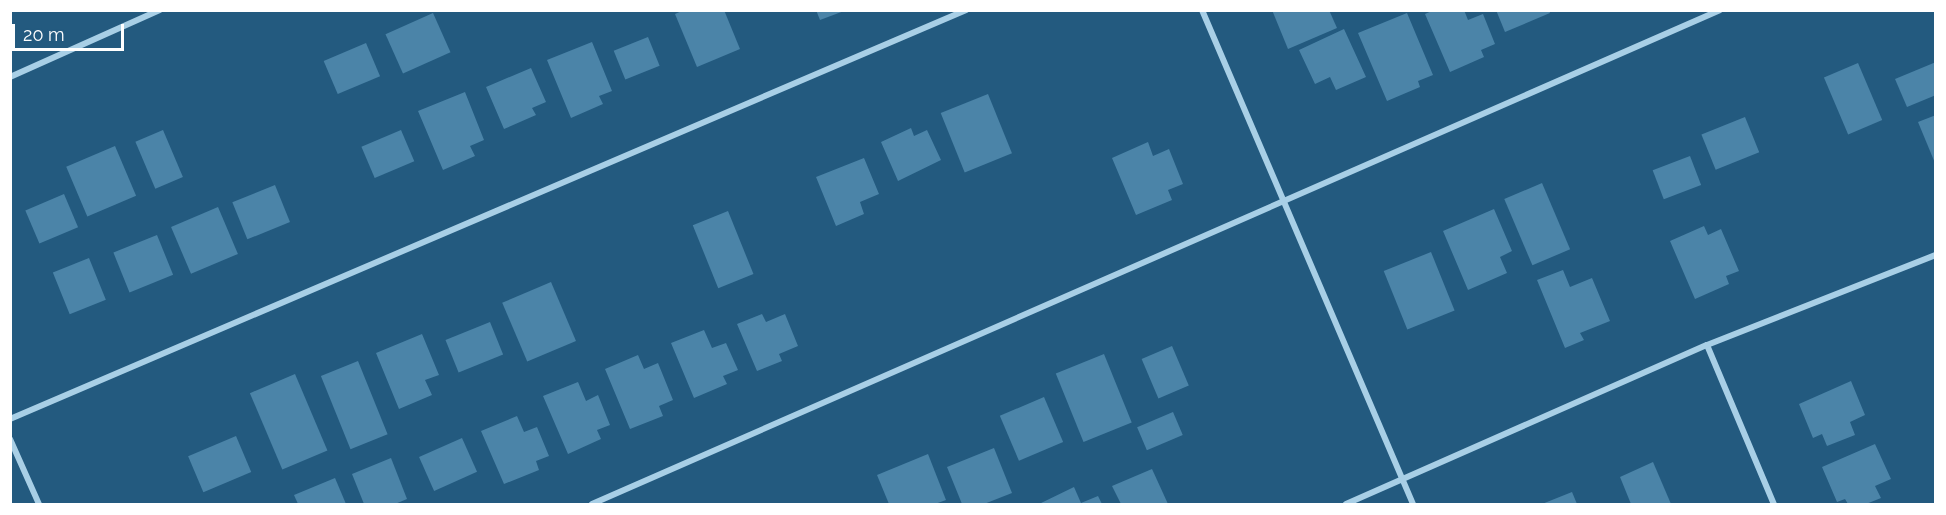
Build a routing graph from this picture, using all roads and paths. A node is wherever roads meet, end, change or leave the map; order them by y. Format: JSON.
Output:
{"nodes":[{"id":1,"x":160,"y":10,"type":"edge"},
{"id":2,"x":966,"y":10,"type":"edge"},
{"id":3,"x":1202,"y":10,"type":"edge"},
{"id":4,"x":1720,"y":10,"type":"edge"},
{"id":5,"x":10,"y":76,"type":"edge"},
{"id":6,"x":1281,"y":200,"type":"junction"},
{"id":7,"x":1935,"y":255,"type":"edge"},
{"id":8,"x":1707,"y":345,"type":"junction"},
{"id":9,"x":10,"y":419,"type":"edge"},
{"id":10,"x":10,"y":439,"type":"edge"},
{"id":11,"x":1402,"y":480,"type":"junction"},
{"id":12,"x":39,"y":504,"type":"edge"},
{"id":13,"x":592,"y":504,"type":"edge"},
{"id":14,"x":1346,"y":504,"type":"edge"},
{"id":15,"x":1413,"y":504,"type":"edge"},
{"id":16,"x":1774,"y":504,"type":"edge"}],
"edges":[{"from":1,"to":5,"type":"street"},
{"from":2,"to":9,"type":"street"},
{"from":3,"to":6,"type":"street"},
{"from":4,"to":6,"type":"street"},
{"from":6,"to":11,"type":"street"},
{"from":6,"to":13,"type":"street"},
{"from":7,"to":8,"type":"street"},
{"from":8,"to":11,"type":"street"},
{"from":8,"to":16,"type":"street"},
{"from":10,"to":12,"type":"street"},
{"from":11,"to":14,"type":"street"},
{"from":11,"to":15,"type":"street"}]}
